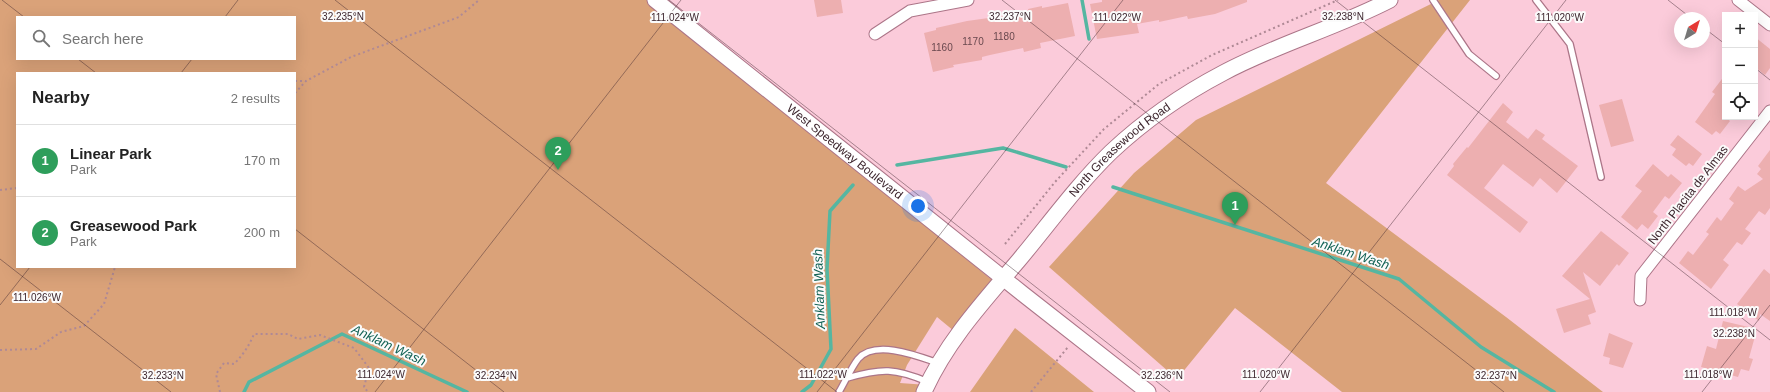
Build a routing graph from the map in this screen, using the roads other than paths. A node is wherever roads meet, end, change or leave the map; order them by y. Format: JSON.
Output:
{"nodes":[{"id":1,"x":655,"y":0,"type":"edge"},
{"id":2,"x":968,"y":0,"type":"edge"},
{"id":3,"x":1390,"y":0,"type":"edge"},
{"id":4,"x":1433,"y":0,"type":"edge"},
{"id":5,"x":1536,"y":0,"type":"edge"},
{"id":6,"x":1738,"y":0,"type":"edge"},
{"id":7,"x":1375,"y":4,"type":"edge"},
{"id":8,"x":1770,"y":25,"type":"edge"},
{"id":9,"x":875,"y":34,"type":"dead end"},
{"id":10,"x":1496,"y":76,"type":"dead end"},
{"id":11,"x":1770,"y":111,"type":"edge"},
{"id":12,"x":1601,"y":177,"type":"dead end"},
{"id":13,"x":1003,"y":278,"type":"junction"},
{"id":14,"x":1640,"y":300,"type":"dead end"},
{"id":15,"x":939,"y":363,"type":"junction"},
{"id":16,"x":848,"y":378,"type":"junction"},
{"id":17,"x":926,"y":387,"type":"edge"},
{"id":18,"x":839,"y":392,"type":"edge"},
{"id":19,"x":1148,"y":392,"type":"edge"}],
"edges":[{"from":1,"to":13,"type":"main road","name":"West Speedway Boulevard"},
{"from":2,"to":9,"type":"street"},
{"from":3,"to":7,"type":"main road","name":"North Greasewood Road"},
{"from":4,"to":10,"type":"lane"},
{"from":5,"to":12,"type":"lane"},
{"from":6,"to":8,"type":"street"},
{"from":7,"to":13,"type":"main road","name":"North Greasewood Road"},
{"from":11,"to":14,"type":"street","name":"North Placita de Almas"},
{"from":13,"to":15,"type":"main road","name":"North Greasewood Road"},
{"from":13,"to":19,"type":"main road","name":"West Speedway Boulevard"},
{"from":15,"to":16,"type":"lane"},
{"from":15,"to":17,"type":"main road","name":"North Greasewood Road"},
{"from":16,"to":17,"type":"lane"},
{"from":16,"to":18,"type":"lane"}]}
